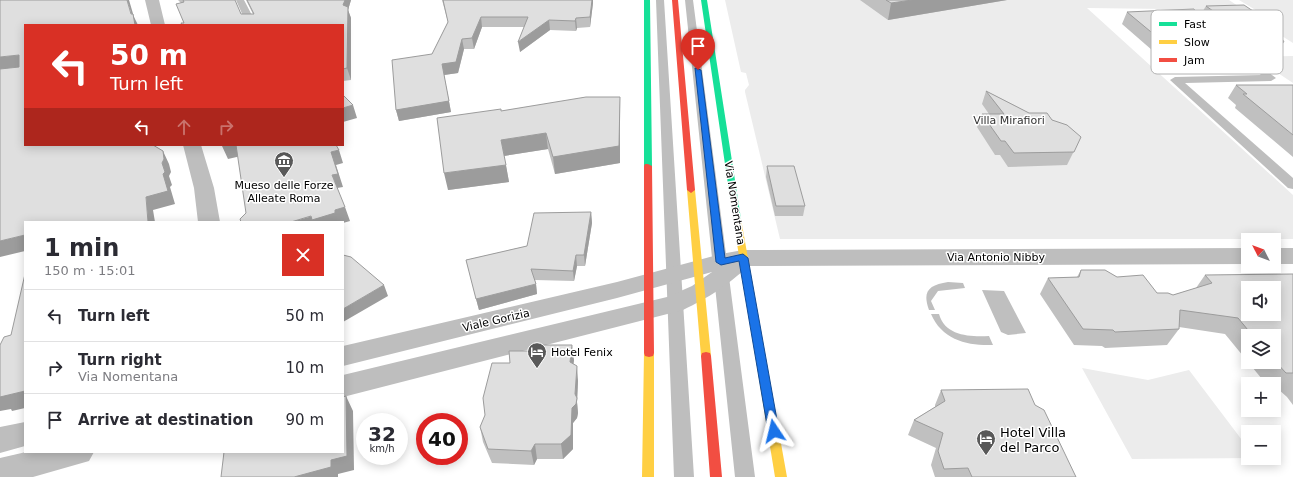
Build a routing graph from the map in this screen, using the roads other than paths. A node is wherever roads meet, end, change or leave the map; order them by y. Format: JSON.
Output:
{"nodes":[{"id":1,"x":152,"y":0,"type":"edge"},
{"id":2,"x":240,"y":0,"type":"edge"},
{"id":3,"x":646,"y":0,"type":"edge"},
{"id":4,"x":660,"y":0,"type":"edge"},
{"id":5,"x":675,"y":0,"type":"edge"},
{"id":6,"x":689,"y":0,"type":"edge"},
{"id":7,"x":704,"y":0,"type":"edge"},
{"id":8,"x":158,"y":24,"type":"edge"},
{"id":9,"x":252,"y":24,"type":"edge"},
{"id":10,"x":1266,"y":74,"type":"edge"},
{"id":11,"x":192,"y":146,"type":"edge"},
{"id":12,"x":1293,"y":185,"type":"edge"},
{"id":13,"x":209,"y":221,"type":"edge"},
{"id":14,"x":1241,"y":256,"type":"edge"},
{"id":15,"x":1281,"y":256,"type":"edge"},
{"id":16,"x":1293,"y":256,"type":"edge"},
{"id":17,"x":743,"y":258,"type":"junction"},
{"id":18,"x":722,"y":269,"type":"junction"},
{"id":19,"x":673,"y":275,"type":"junction"},
{"id":20,"x":699,"y":280,"type":"junction"},
{"id":21,"x":648,"y":282,"type":"junction"},
{"id":22,"x":674,"y":304,"type":"junction"},
{"id":23,"x":648,"y":312,"type":"junction"},
{"id":24,"x":344,"y":356,"type":"edge"},
{"id":25,"x":344,"y":386,"type":"edge"},
{"id":26,"x":24,"y":434,"type":"edge"},
{"id":27,"x":0,"y":440,"type":"edge"},
{"id":28,"x":75,"y":453,"type":"edge"},
{"id":29,"x":0,"y":472,"type":"edge"},
{"id":30,"x":648,"y":477,"type":"edge"},
{"id":31,"x":684,"y":477,"type":"edge"},
{"id":32,"x":716,"y":477,"type":"edge"},
{"id":33,"x":745,"y":477,"type":"edge"},
{"id":34,"x":781,"y":477,"type":"edge"}],
"edges":[{"from":1,"to":8,"type":"street"},
{"from":2,"to":9,"type":"lane"},
{"from":3,"to":21,"type":"street"},
{"from":4,"to":19,"type":"lane"},
{"from":5,"to":20,"type":"street"},
{"from":6,"to":18,"type":"lane","name":"Via Nomentana"},
{"from":7,"to":17,"type":"street","name":"Via Nomentana"},
{"from":10,"to":12,"type":"lane"},
{"from":11,"to":13,"type":"street"},
{"from":14,"to":17,"type":"street","name":"Via Antonio Nibby"},
{"from":15,"to":16,"type":"street"},
{"from":17,"to":18,"type":"street"},
{"from":17,"to":34,"type":"street","name":"Via Nomentana"},
{"from":18,"to":20,"type":"street"},
{"from":18,"to":33,"type":"lane","name":"Via Nomentana"},
{"from":19,"to":20,"type":"street","name":"Viale Gorizia"},
{"from":19,"to":21,"type":"street","name":"Viale Gorizia"},
{"from":19,"to":22,"type":"lane"},
{"from":20,"to":22,"type":"street"},
{"from":20,"to":32,"type":"street"},
{"from":21,"to":23,"type":"street"},
{"from":21,"to":24,"type":"street","name":"Viale Gorizia"},
{"from":22,"to":23,"type":"street"},
{"from":22,"to":31,"type":"lane"},
{"from":23,"to":25,"type":"street"},
{"from":23,"to":30,"type":"street"},
{"from":26,"to":27,"type":"street"},
{"from":28,"to":29,"type":"street"}]}
